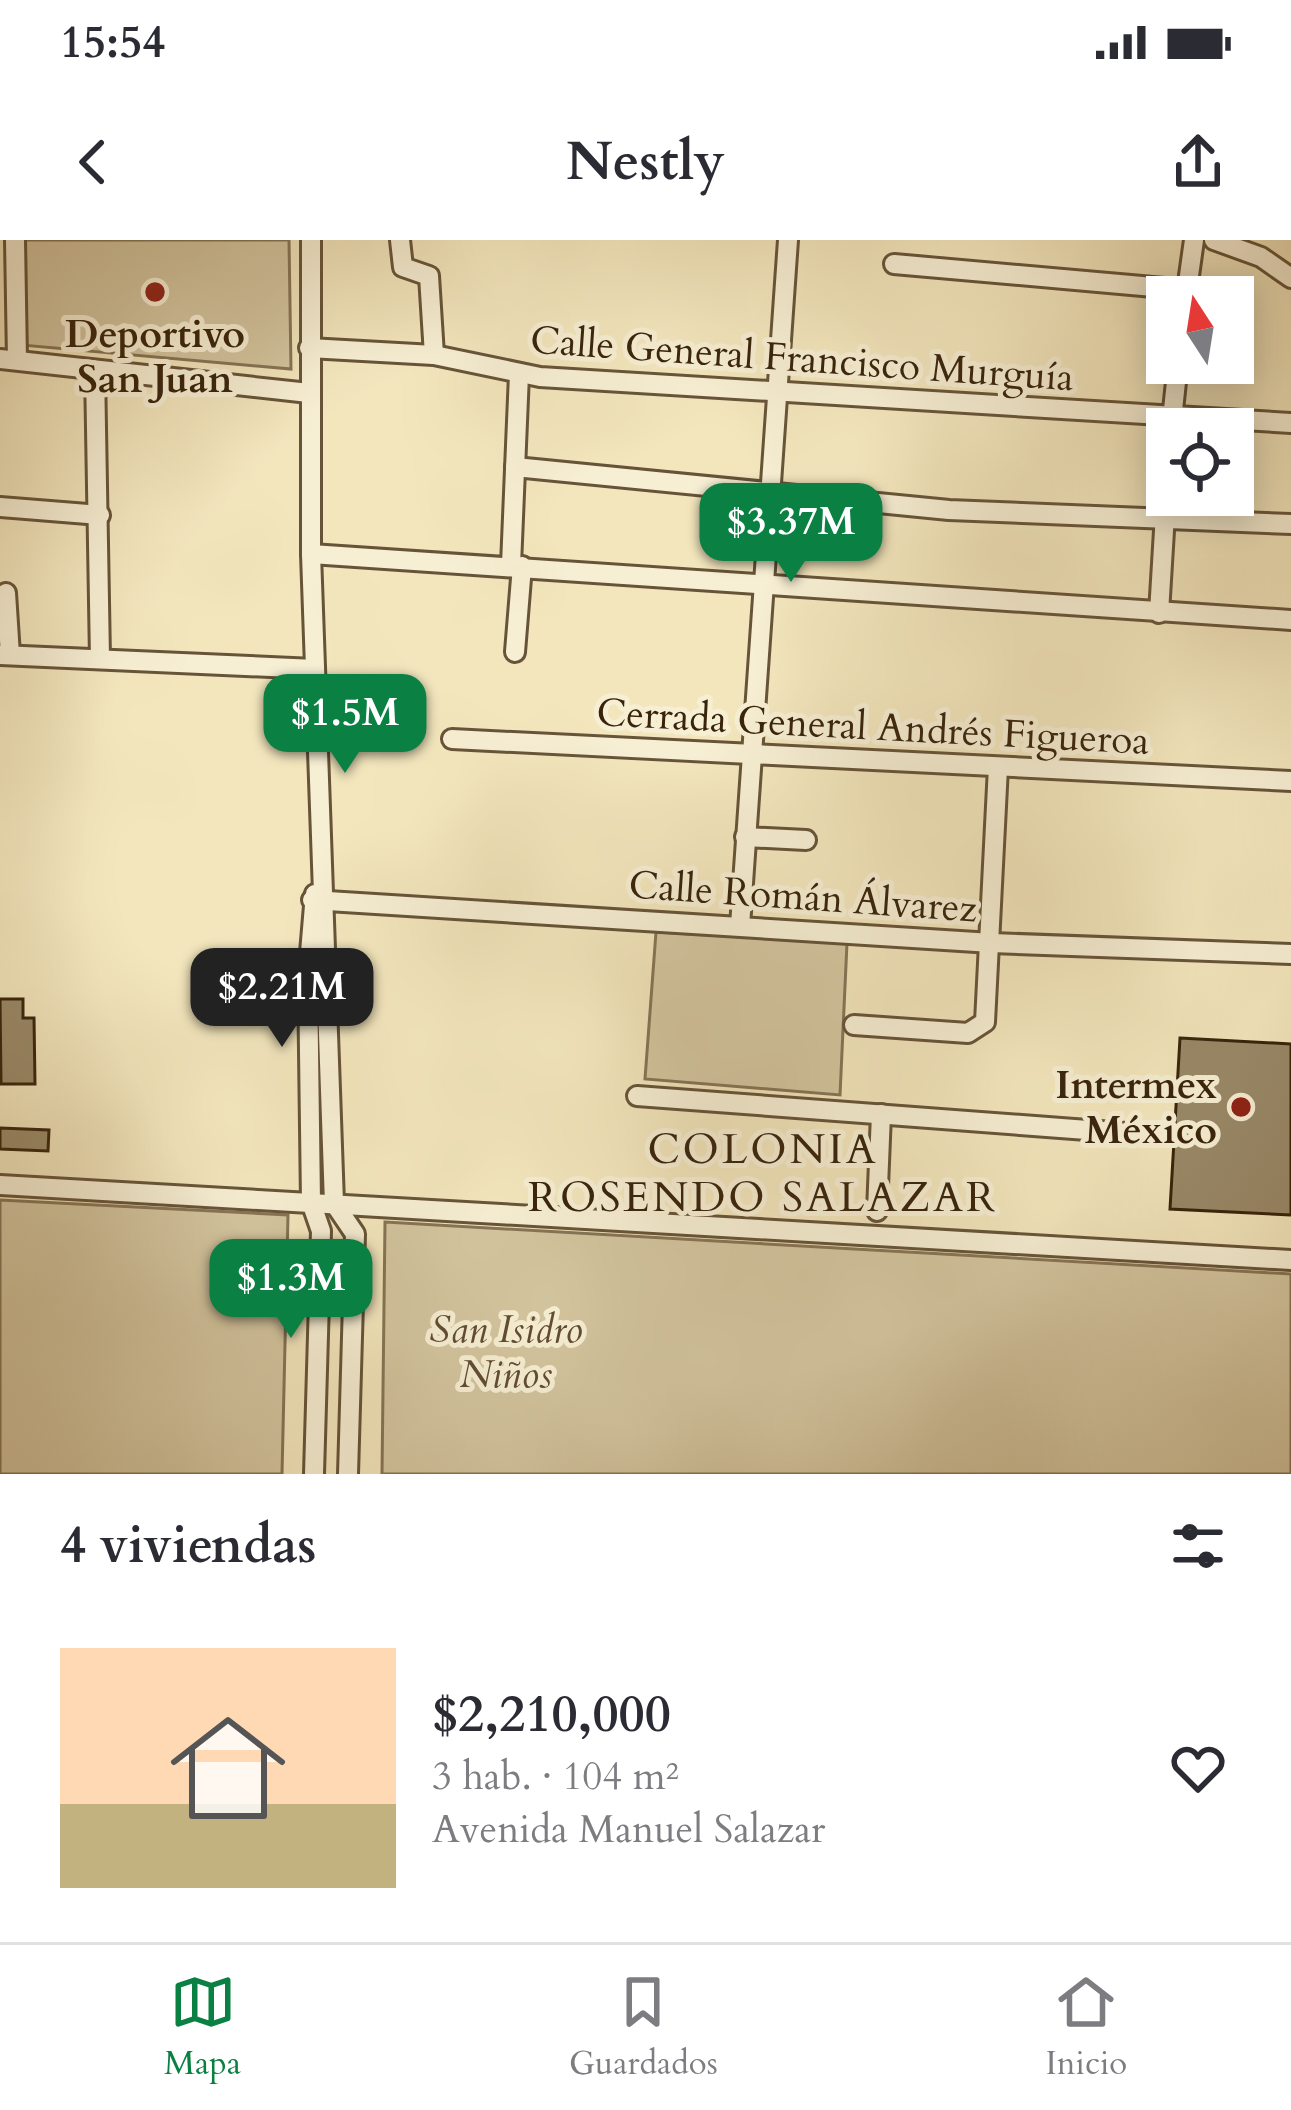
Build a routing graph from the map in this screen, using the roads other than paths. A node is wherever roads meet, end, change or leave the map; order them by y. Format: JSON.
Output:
{"nodes":[{"id":1,"x":15,"y":240,"type":"edge"},
{"id":2,"x":311,"y":240,"type":"edge"},
{"id":3,"x":400,"y":240,"type":"edge"},
{"id":4,"x":788,"y":240,"type":"edge"},
{"id":5,"x":1194,"y":240,"type":"edge"},
{"id":6,"x":1214,"y":240,"type":"edge"},
{"id":7,"x":894,"y":264,"type":"dead end"},
{"id":8,"x":1189,"y":276,"type":"edge"},
{"id":9,"x":1291,"y":278,"type":"edge"},
{"id":10,"x":1146,"y":290,"type":"edge"},
{"id":11,"x":309,"y":348,"type":"junction"},
{"id":12,"x":434,"y":355,"type":"junction"},
{"id":13,"x":8,"y":360,"type":"edge"},
{"id":14,"x":94,"y":370,"type":"junction"},
{"id":15,"x":519,"y":374,"type":"junction"},
{"id":16,"x":309,"y":393,"type":"junction"},
{"id":17,"x":776,"y":393,"type":"junction"},
{"id":18,"x":1146,"y":421,"type":"edge"},
{"id":19,"x":1254,"y":423,"type":"edge"},
{"id":20,"x":1291,"y":423,"type":"edge"},
{"id":21,"x":515,"y":467,"type":"junction"},
{"id":22,"x":770,"y":492,"type":"junction"},
{"id":23,"x":0,"y":507,"type":"edge"},
{"id":24,"x":100,"y":514,"type":"junction"},
{"id":25,"x":1164,"y":518,"type":"junction"},
{"id":26,"x":1291,"y":524,"type":"edge"},
{"id":27,"x":311,"y":554,"type":"junction"},
{"id":28,"x":516,"y":566,"type":"junction"},
{"id":29,"x":764,"y":582,"type":"junction"},
{"id":30,"x":6,"y":593,"type":"dead end"},
{"id":31,"x":1159,"y":613,"type":"junction"},
{"id":32,"x":1291,"y":620,"type":"edge"},
{"id":33,"x":515,"y":652,"type":"dead end"},
{"id":34,"x":5,"y":655,"type":"edge"},
{"id":35,"x":100,"y":659,"type":"junction"},
{"id":36,"x":315,"y":670,"type":"junction"},
{"id":37,"x":452,"y":740,"type":"dead end"},
{"id":38,"x":750,"y":753,"type":"junction"},
{"id":39,"x":998,"y":766,"type":"junction"},
{"id":40,"x":1291,"y":781,"type":"edge"},
{"id":41,"x":745,"y":837,"type":"junction"},
{"id":42,"x":806,"y":840,"type":"dead end"},
{"id":43,"x":319,"y":895,"type":"junction"},
{"id":44,"x":740,"y":926,"type":"junction"},
{"id":45,"x":992,"y":943,"type":"junction"},
{"id":46,"x":1291,"y":954,"type":"edge"},
{"id":47,"x":854,"y":1025,"type":"dead end"},
{"id":48,"x":319,"y":1068,"type":"junction"},
{"id":49,"x":637,"y":1096,"type":"dead end"},
{"id":50,"x":881,"y":1114,"type":"junction"},
{"id":51,"x":1126,"y":1133,"type":"dead end"},
{"id":52,"x":0,"y":1185,"type":"edge"},
{"id":53,"x":311,"y":1202,"type":"junction"},
{"id":54,"x":334,"y":1203,"type":"junction"},
{"id":55,"x":877,"y":1211,"type":"junction"},
{"id":56,"x":850,"y":1231,"type":"junction"},
{"id":57,"x":911,"y":1235,"type":"junction"},
{"id":58,"x":1291,"y":1260,"type":"edge"},
{"id":59,"x":314,"y":1474,"type":"edge"},
{"id":60,"x":348,"y":1474,"type":"edge"}],
"edges":[{"from":1,"to":13,"type":"street"},
{"from":2,"to":11,"type":"street"},
{"from":3,"to":12,"type":"street"},
{"from":4,"to":17,"type":"street"},
{"from":5,"to":8,"type":"street"},
{"from":6,"to":9,"type":"street"},
{"from":7,"to":10,"type":"street"},
{"from":11,"to":12,"type":"street","name":"Calle General Francisco Murguía"},
{"from":11,"to":16,"type":"street"},
{"from":12,"to":15,"type":"street","name":"Calle General Francisco Murguía"},
{"from":13,"to":14,"type":"street"},
{"from":14,"to":16,"type":"street"},
{"from":14,"to":24,"type":"street"},
{"from":15,"to":17,"type":"street","name":"Calle General Francisco Murguía"},
{"from":15,"to":21,"type":"street"},
{"from":16,"to":27,"type":"street"},
{"from":17,"to":18,"type":"street","name":"Calle General Francisco Murguía"},
{"from":17,"to":22,"type":"street"},
{"from":19,"to":20,"type":"street","name":"Calle General Francisco Murguía"},
{"from":21,"to":22,"type":"street"},
{"from":21,"to":28,"type":"street"},
{"from":22,"to":25,"type":"street"},
{"from":22,"to":29,"type":"street"},
{"from":23,"to":24,"type":"street"},
{"from":24,"to":35,"type":"street"},
{"from":25,"to":26,"type":"street"},
{"from":25,"to":31,"type":"street"},
{"from":27,"to":28,"type":"street"},
{"from":27,"to":36,"type":"street"},
{"from":28,"to":29,"type":"street"},
{"from":28,"to":33,"type":"street"},
{"from":29,"to":31,"type":"street"},
{"from":29,"to":38,"type":"street"},
{"from":30,"to":34,"type":"street"},
{"from":31,"to":32,"type":"street"},
{"from":34,"to":35,"type":"street"},
{"from":35,"to":36,"type":"street"},
{"from":36,"to":43,"type":"street"},
{"from":37,"to":38,"type":"street","name":"Cerrada General Andrés Figueroa"},
{"from":38,"to":39,"type":"street","name":"Cerrada General Andrés Figueroa"},
{"from":38,"to":41,"type":"street"},
{"from":39,"to":40,"type":"street","name":"Cerrada General Andrés Figueroa"},
{"from":39,"to":45,"type":"street"},
{"from":41,"to":42,"type":"street"},
{"from":41,"to":44,"type":"street"},
{"from":43,"to":44,"type":"street","name":"Calle Román Álvarez"},
{"from":43,"to":48,"type":"street"},
{"from":44,"to":45,"type":"street","name":"Calle Román Álvarez"},
{"from":45,"to":46,"type":"street","name":"Calle Román Álvarez"},
{"from":45,"to":47,"type":"street"},
{"from":48,"to":53,"type":"street"},
{"from":48,"to":54,"type":"street"},
{"from":49,"to":50,"type":"street"},
{"from":50,"to":51,"type":"street"},
{"from":50,"to":55,"type":"street"},
{"from":52,"to":53,"type":"street"},
{"from":53,"to":54,"type":"street"},
{"from":53,"to":59,"type":"street"},
{"from":54,"to":56,"type":"street"},
{"from":54,"to":60,"type":"street"},
{"from":55,"to":56,"type":"street"},
{"from":55,"to":57,"type":"street"},
{"from":56,"to":57,"type":"street"},
{"from":57,"to":58,"type":"street"}]}
